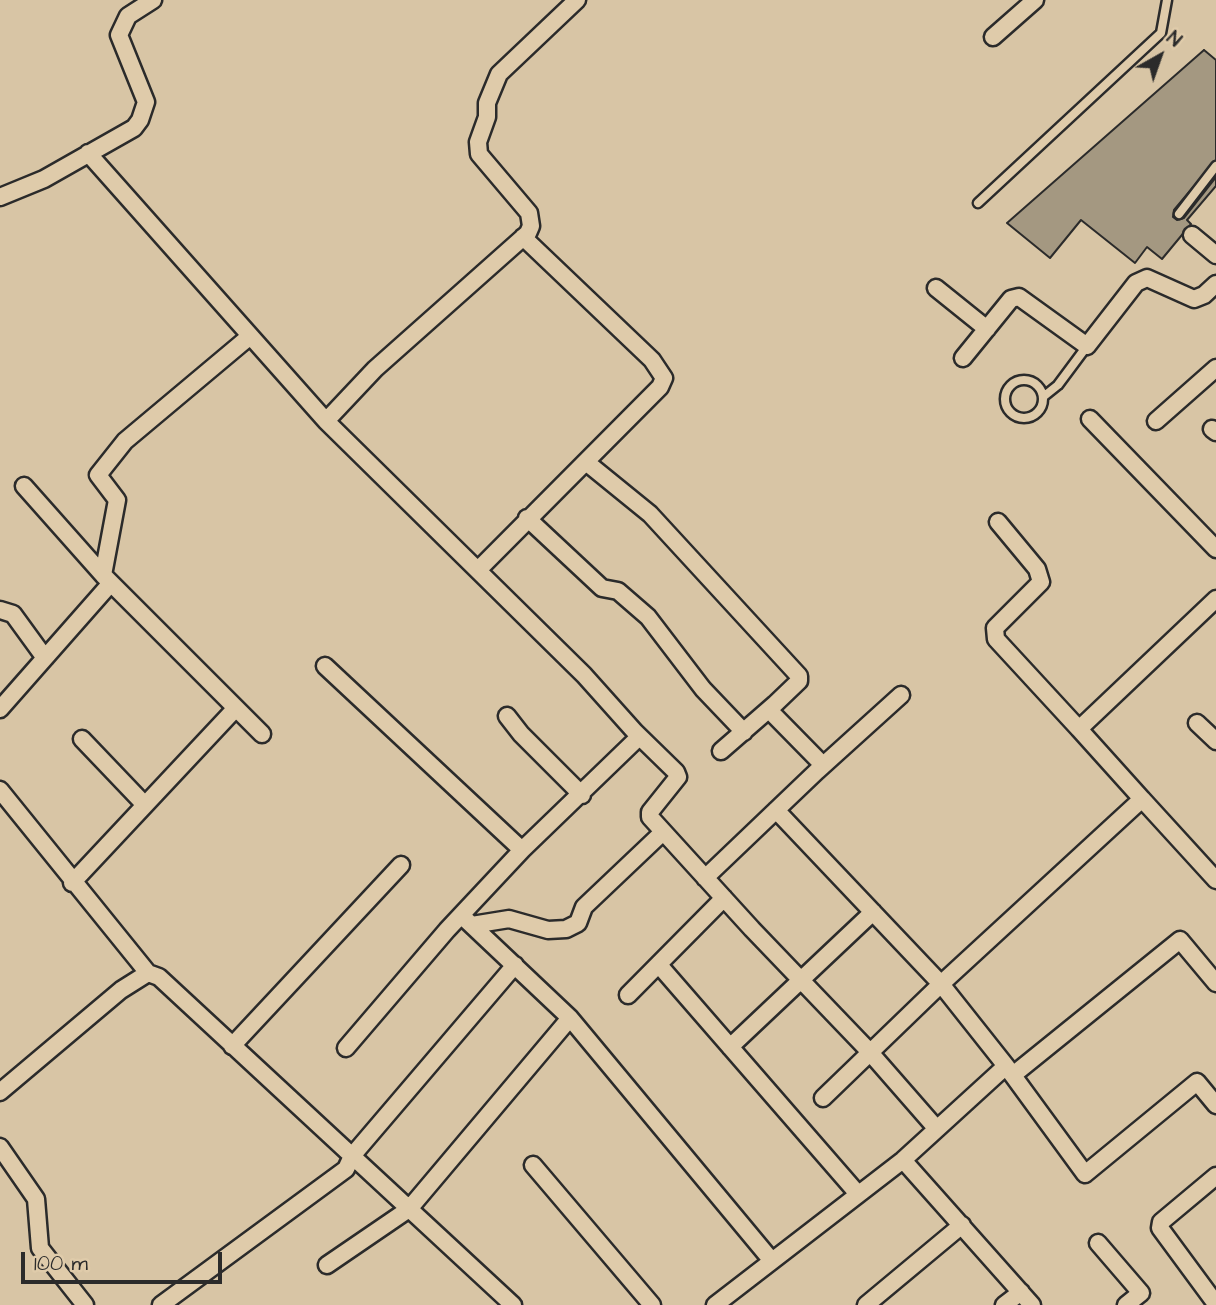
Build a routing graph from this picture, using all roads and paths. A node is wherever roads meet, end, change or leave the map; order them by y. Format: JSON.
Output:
{"nodes":[{"id":1,"x":153,"y":0,"type":"edge"},
{"id":2,"x":577,"y":0,"type":"edge"},
{"id":3,"x":1035,"y":0,"type":"edge"},
{"id":4,"x":1167,"y":0,"type":"edge"},
{"id":5,"x":993,"y":37,"type":"dead end"},
{"id":6,"x":88,"y":153,"type":"junction"},
{"id":7,"x":1216,"y":166,"type":"edge"},
{"id":8,"x":0,"y":197,"type":"edge"},
{"id":9,"x":978,"y":202,"type":"dead end"},
{"id":10,"x":1178,"y":214,"type":"dead end"},
{"id":11,"x":1192,"y":235,"type":"dead end"},
{"id":12,"x":523,"y":237,"type":"junction"},
{"id":13,"x":1216,"y":255,"type":"edge"},
{"id":14,"x":1216,"y":284,"type":"edge"},
{"id":15,"x":936,"y":288,"type":"dead end"},
{"id":16,"x":987,"y":329,"type":"junction"},
{"id":17,"x":249,"y":337,"type":"junction"},
{"id":18,"x":1087,"y":346,"type":"junction"},
{"id":19,"x":963,"y":358,"type":"dead end"},
{"id":20,"x":1216,"y":368,"type":"edge"},
{"id":21,"x":1043,"y":397,"type":"junction"},
{"id":22,"x":1090,"y":419,"type":"dead end"},
{"id":23,"x":326,"y":421,"type":"junction"},
{"id":24,"x":1156,"y":421,"type":"dead end"},
{"id":25,"x":586,"y":462,"type":"junction"},
{"id":26,"x":24,"y":486,"type":"dead end"},
{"id":27,"x":527,"y":518,"type":"junction"},
{"id":28,"x":998,"y":522,"type":"dead end"},
{"id":29,"x":1216,"y":550,"type":"edge"},
{"id":30,"x":478,"y":570,"type":"junction"},
{"id":31,"x":107,"y":579,"type":"junction"},
{"id":32,"x":1216,"y":599,"type":"edge"},
{"id":33,"x":0,"y":610,"type":"edge"},
{"id":34,"x":45,"y":658,"type":"junction"},
{"id":35,"x":325,"y":666,"type":"dead end"},
{"id":36,"x":901,"y":695,"type":"dead end"},
{"id":37,"x":236,"y":708,"type":"junction"},
{"id":38,"x":0,"y":709,"type":"edge"},
{"id":39,"x":769,"y":710,"type":"junction"},
{"id":40,"x":507,"y":716,"type":"dead end"},
{"id":41,"x":1197,"y":723,"type":"dead end"},
{"id":42,"x":1079,"y":729,"type":"junction"},
{"id":43,"x":744,"y":732,"type":"junction"},
{"id":44,"x":262,"y":734,"type":"dead end"},
{"id":45,"x":639,"y":737,"type":"junction"},
{"id":46,"x":82,"y":739,"type":"dead end"},
{"id":47,"x":1216,"y":741,"type":"edge"},
{"id":48,"x":722,"y":751,"type":"dead end"},
{"id":49,"x":822,"y":765,"type":"junction"},
{"id":50,"x":0,"y":790,"type":"edge"},
{"id":51,"x":582,"y":795,"type":"junction"},
{"id":52,"x":1142,"y":799,"type":"junction"},
{"id":53,"x":145,"y":805,"type":"junction"},
{"id":54,"x":776,"y":810,"type":"junction"},
{"id":55,"x":663,"y":832,"type":"junction"},
{"id":56,"x":522,"y":850,"type":"junction"},
{"id":57,"x":401,"y":866,"type":"dead end"},
{"id":58,"x":705,"y":878,"type":"junction"},
{"id":59,"x":1216,"y":880,"type":"edge"},
{"id":60,"x":72,"y":883,"type":"junction"},
{"id":61,"x":724,"y":898,"type":"junction"},
{"id":62,"x":873,"y":912,"type":"junction"},
{"id":63,"x":467,"y":920,"type":"junction"},
{"id":64,"x":514,"y":965,"type":"junction"},
{"id":65,"x":659,"y":965,"type":"junction"},
{"id":66,"x":148,"y":973,"type":"junction"},
{"id":67,"x":801,"y":980,"type":"junction"},
{"id":68,"x":1216,"y":983,"type":"edge"},
{"id":69,"x":941,"y":984,"type":"junction"},
{"id":70,"x":628,"y":995,"type":"dead end"},
{"id":71,"x":570,"y":1017,"type":"junction"},
{"id":72,"x":232,"y":1046,"type":"junction"},
{"id":73,"x":730,"y":1047,"type":"junction"},
{"id":74,"x":346,"y":1048,"type":"dead end"},
{"id":75,"x":870,"y":1053,"type":"junction"},
{"id":76,"x":1010,"y":1070,"type":"junction"},
{"id":77,"x":0,"y":1092,"type":"edge"},
{"id":78,"x":823,"y":1098,"type":"dead end"},
{"id":79,"x":1216,"y":1105,"type":"edge"},
{"id":80,"x":936,"y":1128,"type":"junction"},
{"id":81,"x":0,"y":1147,"type":"edge"},
{"id":82,"x":352,"y":1156,"type":"junction"},
{"id":83,"x":903,"y":1160,"type":"junction"},
{"id":84,"x":533,"y":1165,"type":"dead end"},
{"id":85,"x":1216,"y":1176,"type":"edge"},
{"id":86,"x":858,"y":1194,"type":"junction"},
{"id":87,"x":409,"y":1209,"type":"junction"},
{"id":88,"x":962,"y":1226,"type":"junction"},
{"id":89,"x":1098,"y":1243,"type":"dead end"},
{"id":90,"x":772,"y":1261,"type":"junction"},
{"id":91,"x":327,"y":1265,"type":"dead end"},
{"id":92,"x":1021,"y":1292,"type":"junction"},
{"id":93,"x":1214,"y":1297,"type":"edge"},
{"id":94,"x":722,"y":1303,"type":"edge"},
{"id":95,"x":85,"y":1305,"type":"edge"},
{"id":96,"x":161,"y":1305,"type":"edge"},
{"id":97,"x":513,"y":1305,"type":"edge"},
{"id":98,"x":652,"y":1305,"type":"edge"},
{"id":99,"x":866,"y":1305,"type":"edge"},
{"id":100,"x":1004,"y":1305,"type":"edge"},
{"id":101,"x":1032,"y":1305,"type":"edge"},
{"id":102,"x":1126,"y":1305,"type":"edge"}],
"edges":[{"from":1,"to":6,"type":"street"},
{"from":2,"to":12,"type":"street"},
{"from":3,"to":5,"type":"street"},
{"from":4,"to":9,"type":"lane"},
{"from":6,"to":8,"type":"street"},
{"from":6,"to":17,"type":"street"},
{"from":7,"to":10,"type":"lane"},
{"from":11,"to":13,"type":"street"},
{"from":12,"to":23,"type":"street"},
{"from":12,"to":25,"type":"street"},
{"from":14,"to":18,"type":"street"},
{"from":15,"to":16,"type":"street"},
{"from":16,"to":18,"type":"street"},
{"from":16,"to":19,"type":"street"},
{"from":17,"to":23,"type":"street"},
{"from":17,"to":31,"type":"street"},
{"from":18,"to":21,"type":"lane"},
{"from":20,"to":24,"type":"street"},
{"from":21,"to":21,"type":"lane"},
{"from":22,"to":29,"type":"street"},
{"from":23,"to":30,"type":"street"},
{"from":25,"to":27,"type":"street"},
{"from":25,"to":39,"type":"street"},
{"from":26,"to":31,"type":"street"},
{"from":27,"to":30,"type":"street"},
{"from":27,"to":43,"type":"street"},
{"from":28,"to":42,"type":"street"},
{"from":30,"to":45,"type":"street"},
{"from":31,"to":34,"type":"street"},
{"from":31,"to":37,"type":"street"},
{"from":32,"to":42,"type":"street"},
{"from":33,"to":34,"type":"street"},
{"from":34,"to":38,"type":"street"},
{"from":35,"to":56,"type":"street"},
{"from":36,"to":49,"type":"street"},
{"from":37,"to":44,"type":"street"},
{"from":37,"to":53,"type":"street"},
{"from":39,"to":43,"type":"street"},
{"from":39,"to":49,"type":"street"},
{"from":40,"to":51,"type":"street"},
{"from":41,"to":47,"type":"street"},
{"from":42,"to":52,"type":"street"},
{"from":43,"to":48,"type":"street"},
{"from":45,"to":51,"type":"street"},
{"from":45,"to":55,"type":"street"},
{"from":46,"to":53,"type":"street"},
{"from":49,"to":54,"type":"street"},
{"from":50,"to":60,"type":"street"},
{"from":51,"to":56,"type":"street"},
{"from":52,"to":59,"type":"street"},
{"from":52,"to":69,"type":"street"},
{"from":53,"to":60,"type":"street"},
{"from":54,"to":58,"type":"street"},
{"from":54,"to":62,"type":"street"},
{"from":55,"to":58,"type":"street"},
{"from":55,"to":63,"type":"street"},
{"from":56,"to":63,"type":"street"},
{"from":57,"to":72,"type":"street"},
{"from":58,"to":61,"type":"street"},
{"from":60,"to":66,"type":"street"},
{"from":61,"to":65,"type":"street"},
{"from":61,"to":67,"type":"street"},
{"from":62,"to":67,"type":"street"},
{"from":62,"to":69,"type":"street"},
{"from":63,"to":64,"type":"street"},
{"from":63,"to":74,"type":"street"},
{"from":64,"to":71,"type":"street"},
{"from":64,"to":82,"type":"street"},
{"from":65,"to":70,"type":"street"},
{"from":65,"to":73,"type":"street"},
{"from":66,"to":72,"type":"street"},
{"from":66,"to":77,"type":"street"},
{"from":67,"to":73,"type":"street"},
{"from":67,"to":75,"type":"street"},
{"from":68,"to":76,"type":"street"},
{"from":69,"to":75,"type":"street"},
{"from":69,"to":76,"type":"street"},
{"from":71,"to":87,"type":"street"},
{"from":71,"to":90,"type":"street"},
{"from":72,"to":82,"type":"street"},
{"from":73,"to":86,"type":"street"},
{"from":75,"to":78,"type":"street"},
{"from":75,"to":80,"type":"street"},
{"from":76,"to":79,"type":"street"},
{"from":76,"to":80,"type":"street"},
{"from":80,"to":83,"type":"street"},
{"from":81,"to":95,"type":"street"},
{"from":82,"to":87,"type":"street"},
{"from":82,"to":96,"type":"street"},
{"from":83,"to":86,"type":"street"},
{"from":83,"to":88,"type":"street"},
{"from":84,"to":98,"type":"street"},
{"from":85,"to":93,"type":"street"},
{"from":86,"to":90,"type":"street"},
{"from":87,"to":91,"type":"street"},
{"from":87,"to":97,"type":"street"},
{"from":88,"to":92,"type":"street"},
{"from":88,"to":99,"type":"street"},
{"from":89,"to":102,"type":"street"},
{"from":90,"to":94,"type":"street"},
{"from":92,"to":100,"type":"street"},
{"from":92,"to":101,"type":"street"}]}
